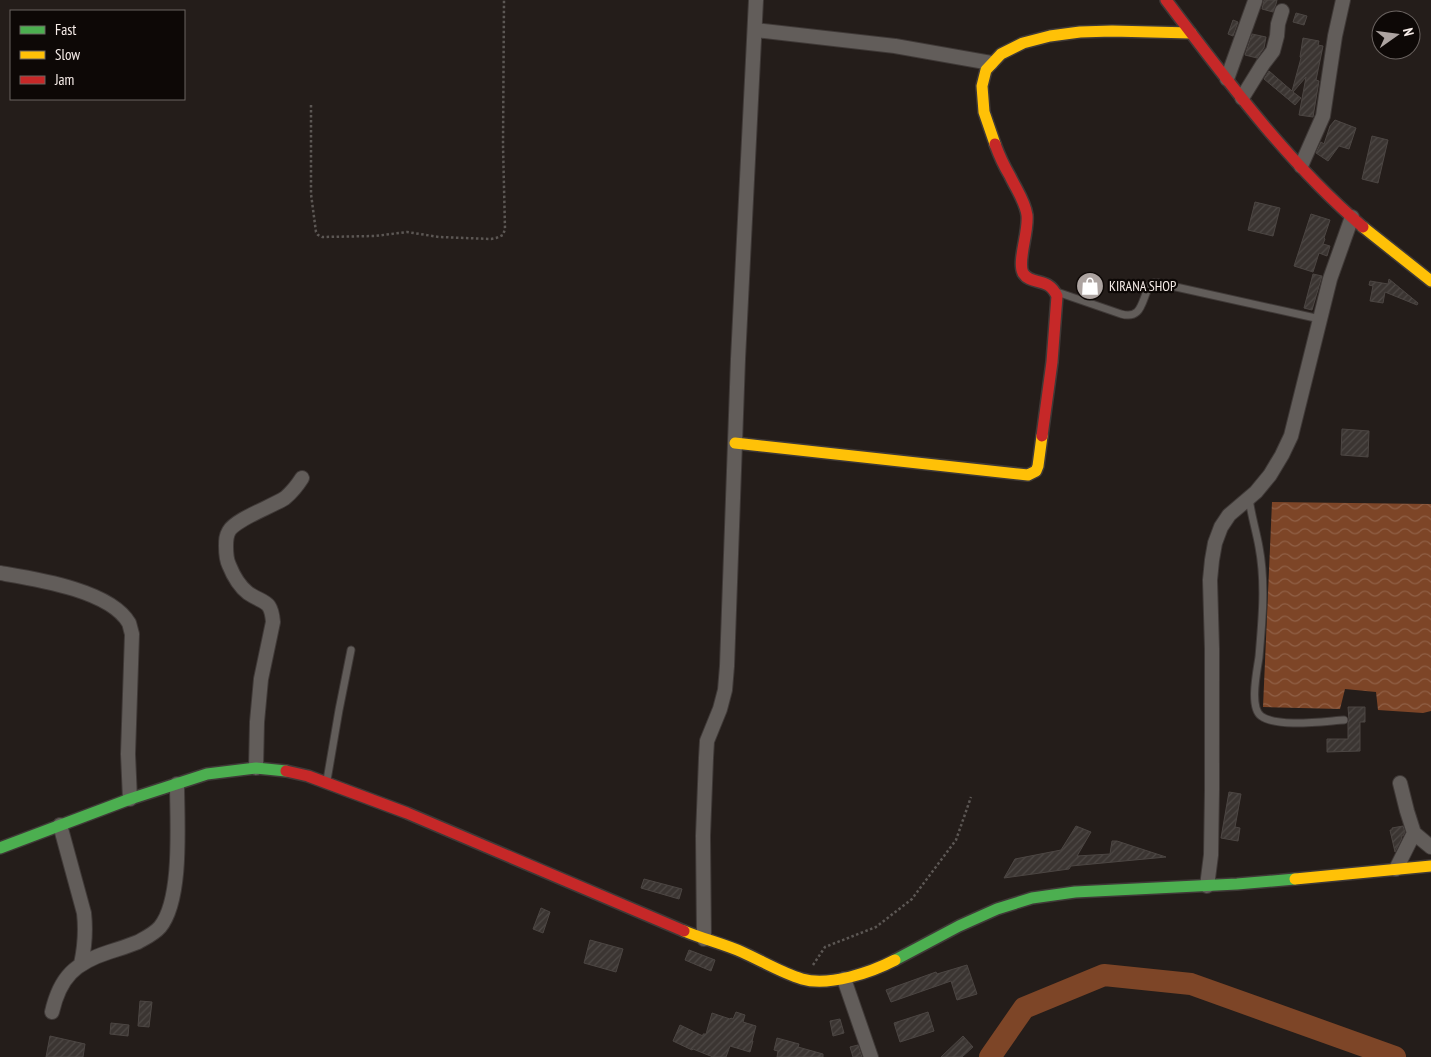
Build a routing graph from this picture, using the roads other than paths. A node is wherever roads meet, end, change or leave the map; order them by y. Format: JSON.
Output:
{"nodes":[{"id":1,"x":756,"y":0,"type":"edge"},
{"id":2,"x":1166,"y":0,"type":"edge"},
{"id":3,"x":1344,"y":0,"type":"edge"},
{"id":4,"x":1255,"y":1,"type":"edge"},
{"id":5,"x":1282,"y":11,"type":"dead end"},
{"id":6,"x":755,"y":30,"type":"junction"},
{"id":7,"x":1191,"y":33,"type":"junction"},
{"id":8,"x":991,"y":63,"type":"junction"},
{"id":9,"x":1227,"y":79,"type":"junction"},
{"id":10,"x":1242,"y":98,"type":"junction"},
{"id":11,"x":1301,"y":166,"type":"junction"},
{"id":12,"x":1352,"y":218,"type":"junction"},
{"id":13,"x":1431,"y":281,"type":"edge"},
{"id":14,"x":1056,"y":291,"type":"junction"},
{"id":15,"x":1320,"y":319,"type":"junction"},
{"id":16,"x":735,"y":442,"type":"junction"},
{"id":17,"x":302,"y":478,"type":"dead end"},
{"id":18,"x":1248,"y":498,"type":"junction"},
{"id":19,"x":0,"y":573,"type":"edge"},
{"id":20,"x":351,"y":650,"type":"dead end"},
{"id":21,"x":1344,"y":720,"type":"dead end"},
{"id":22,"x":256,"y":768,"type":"junction"},
{"id":23,"x":326,"y":783,"type":"junction"},
{"id":24,"x":177,"y":784,"type":"junction"},
{"id":25,"x":1400,"y":784,"type":"dead end"},
{"id":26,"x":130,"y":800,"type":"junction"},
{"id":27,"x":60,"y":825,"type":"junction"},
{"id":28,"x":1414,"y":833,"type":"junction"},
{"id":29,"x":1431,"y":847,"type":"edge"},
{"id":30,"x":0,"y":848,"type":"edge"},
{"id":31,"x":1431,"y":866,"type":"edge"},
{"id":32,"x":1396,"y":870,"type":"junction"},
{"id":33,"x":1207,"y":886,"type":"junction"},
{"id":34,"x":704,"y":939,"type":"junction"},
{"id":35,"x":81,"y":964,"type":"junction"},
{"id":36,"x":844,"y":979,"type":"junction"},
{"id":37,"x":52,"y":1012,"type":"dead end"},
{"id":38,"x":870,"y":1057,"type":"edge"}],
"edges":[{"from":1,"to":6,"type":"street"},
{"from":2,"to":7,"type":"street"},
{"from":3,"to":11,"type":"street"},
{"from":4,"to":9,"type":"street"},
{"from":5,"to":10,"type":"street"},
{"from":6,"to":8,"type":"street"},
{"from":6,"to":16,"type":"street"},
{"from":7,"to":8,"type":"street"},
{"from":7,"to":9,"type":"street"},
{"from":8,"to":14,"type":"street"},
{"from":9,"to":10,"type":"street"},
{"from":10,"to":11,"type":"street"},
{"from":11,"to":12,"type":"street"},
{"from":12,"to":13,"type":"street"},
{"from":12,"to":15,"type":"street"},
{"from":14,"to":15,"type":"lane"},
{"from":14,"to":16,"type":"street"},
{"from":15,"to":18,"type":"street"},
{"from":16,"to":34,"type":"street"},
{"from":17,"to":22,"type":"street"},
{"from":18,"to":21,"type":"lane"},
{"from":18,"to":33,"type":"street"},
{"from":19,"to":26,"type":"street"},
{"from":20,"to":23,"type":"lane"},
{"from":22,"to":23,"type":"street"},
{"from":22,"to":24,"type":"street"},
{"from":23,"to":34,"type":"street"},
{"from":24,"to":26,"type":"street"},
{"from":24,"to":35,"type":"street"},
{"from":25,"to":28,"type":"street"},
{"from":26,"to":27,"type":"street"},
{"from":27,"to":30,"type":"street"},
{"from":27,"to":35,"type":"street"},
{"from":28,"to":29,"type":"street"},
{"from":28,"to":32,"type":"street"},
{"from":31,"to":32,"type":"street"},
{"from":32,"to":33,"type":"street"},
{"from":33,"to":36,"type":"street"},
{"from":34,"to":36,"type":"street"},
{"from":35,"to":37,"type":"street"},
{"from":36,"to":38,"type":"street"}]}
